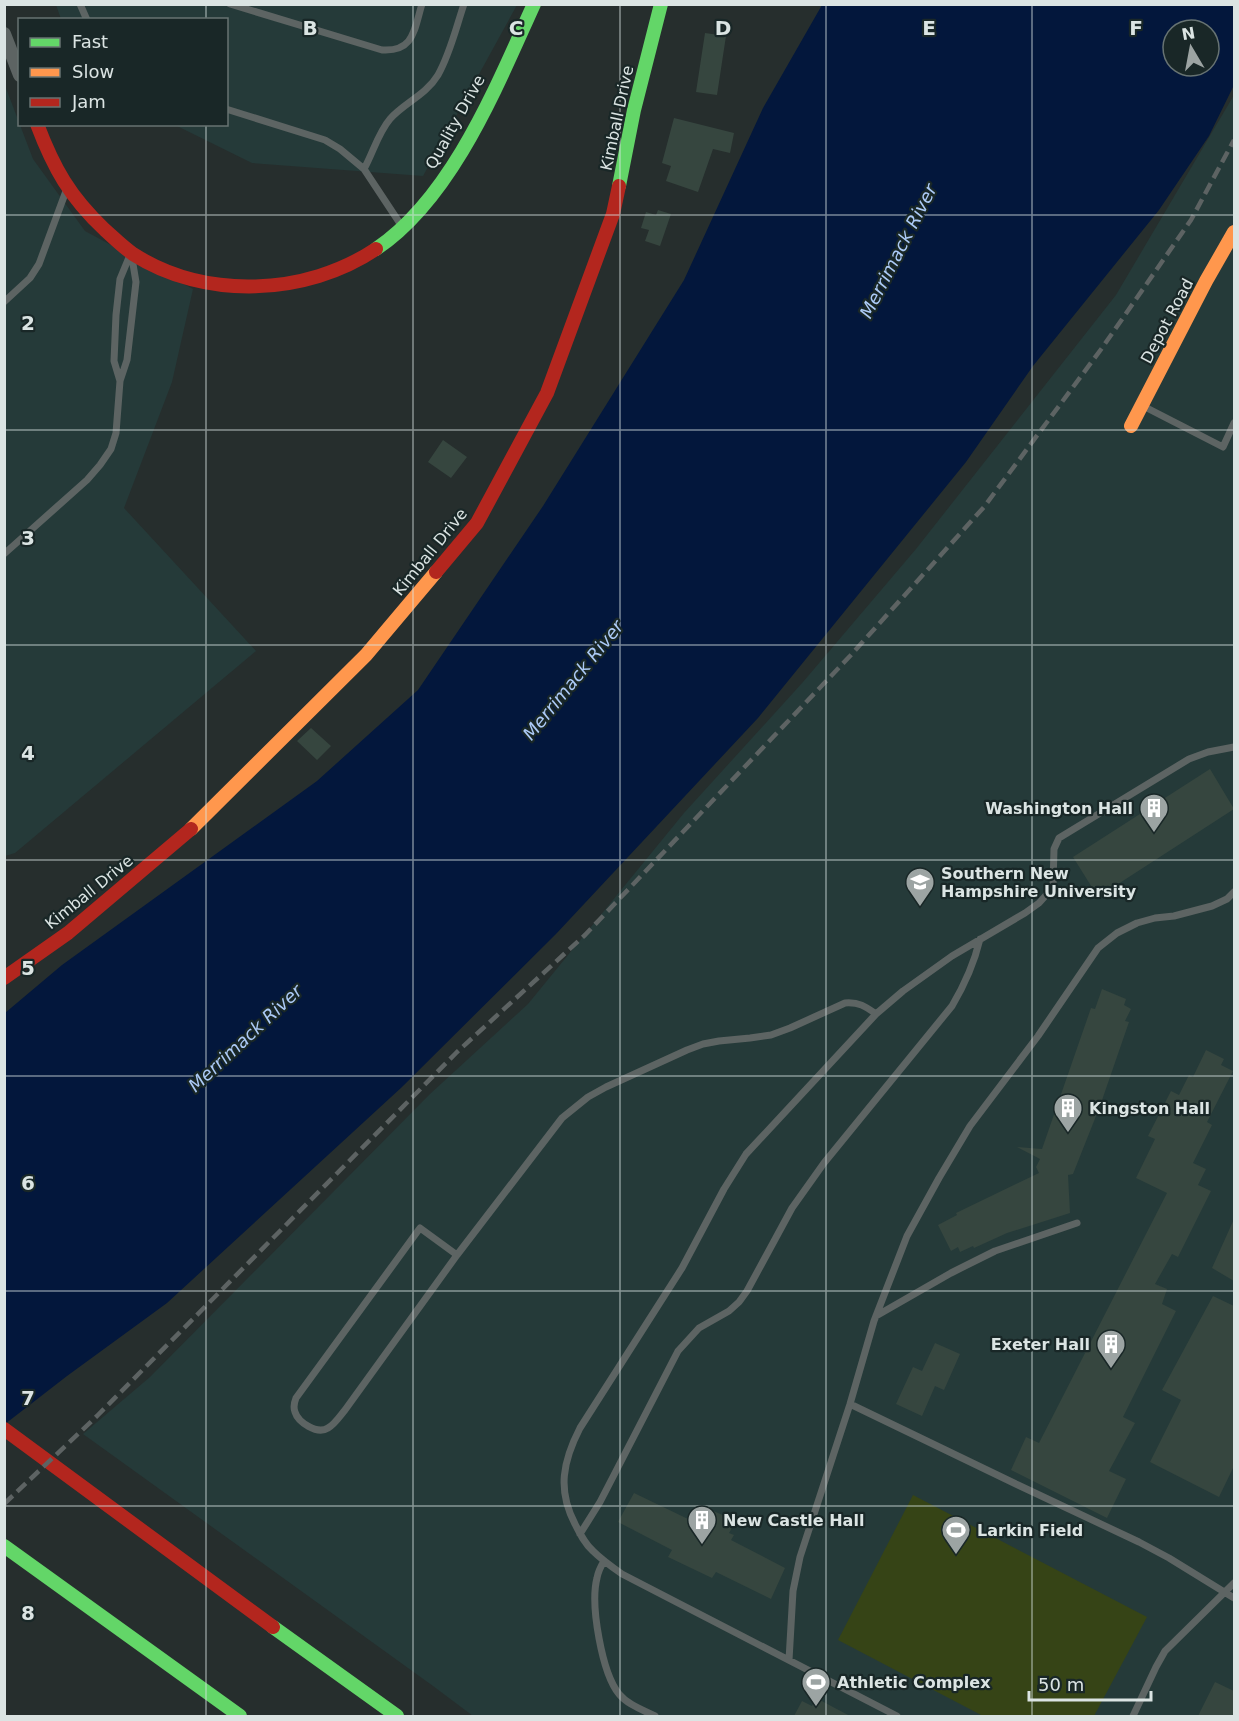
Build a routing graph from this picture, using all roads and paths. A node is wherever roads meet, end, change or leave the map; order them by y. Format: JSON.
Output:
{"nodes":[{"id":1,"x":80,"y":4,"type":"edge"},
{"id":2,"x":230,"y":4,"type":"edge"},
{"id":3,"x":422,"y":4,"type":"edge"},
{"id":4,"x":464,"y":4,"type":"edge"},
{"id":5,"x":534,"y":4,"type":"edge"},
{"id":6,"x":661,"y":4,"type":"edge"},
{"id":7,"x":86,"y":18,"type":"edge"},
{"id":8,"x":4,"y":34,"type":"edge"},
{"id":9,"x":18,"y":70,"type":"edge"},
{"id":10,"x":228,"y":110,"type":"edge"},
{"id":11,"x":38,"y":126,"type":"edge"},
{"id":12,"x":364,"y":169,"type":"junction"},
{"id":13,"x":67,"y":189,"type":"junction"},
{"id":14,"x":403,"y":228,"type":"junction"},
{"id":15,"x":1234,"y":232,"type":"edge"},
{"id":16,"x":131,"y":253,"type":"junction"},
{"id":17,"x":4,"y":302,"type":"edge"},
{"id":18,"x":120,"y":381,"type":"junction"},
{"id":19,"x":1141,"y":405,"type":"junction"},
{"id":20,"x":1234,"y":423,"type":"edge"},
{"id":21,"x":1131,"y":426,"type":"dead end"},
{"id":22,"x":4,"y":554,"type":"edge"},
{"id":23,"x":1234,"y":748,"type":"edge"},
{"id":24,"x":1234,"y":892,"type":"edge"},
{"id":25,"x":980,"y":939,"type":"junction"},
{"id":26,"x":4,"y":978,"type":"edge"},
{"id":27,"x":876,"y":1014,"type":"junction"},
{"id":28,"x":1077,"y":1223,"type":"dead end"},
{"id":29,"x":457,"y":1256,"type":"junction"},
{"id":30,"x":876,"y":1316,"type":"junction"},
{"id":31,"x":850,"y":1404,"type":"junction"},
{"id":32,"x":4,"y":1429,"type":"edge"},
{"id":33,"x":580,"y":1534,"type":"junction"},
{"id":34,"x":4,"y":1546,"type":"edge"},
{"id":35,"x":604,"y":1561,"type":"junction"},
{"id":36,"x":1234,"y":1583,"type":"edge"},
{"id":37,"x":1226,"y":1593,"type":"junction"},
{"id":38,"x":1234,"y":1598,"type":"edge"},
{"id":39,"x":789,"y":1660,"type":"junction"},
{"id":40,"x":240,"y":1716,"type":"edge"},
{"id":41,"x":397,"y":1716,"type":"edge"},
{"id":42,"x":655,"y":1716,"type":"edge"},
{"id":43,"x":897,"y":1716,"type":"edge"},
{"id":44,"x":1133,"y":1716,"type":"edge"}],
"edges":[{"from":1,"to":7,"type":"lane"},
{"from":2,"to":3,"type":"lane"},
{"from":4,"to":12,"type":"lane"},
{"from":5,"to":14,"type":"main road","name":"Quality Drive"},
{"from":6,"to":26,"type":"main road","name":"Kimball Drive"},
{"from":8,"to":9,"type":"street"},
{"from":10,"to":12,"type":"lane"},
{"from":11,"to":13,"type":"main road","name":"Quality Drive"},
{"from":12,"to":14,"type":"lane"},
{"from":13,"to":16,"type":"main road","name":"Quality Drive"},
{"from":13,"to":17,"type":"lane"},
{"from":14,"to":16,"type":"main road","name":"Quality Drive"},
{"from":15,"to":19,"type":"main road","name":"Depot Road"},
{"from":16,"to":18,"type":"lane"},
{"from":16,"to":18,"type":"lane"},
{"from":18,"to":22,"type":"lane"},
{"from":19,"to":20,"type":"lane"},
{"from":19,"to":21,"type":"main road","name":"Depot Road"},
{"from":23,"to":25,"type":"lane"},
{"from":24,"to":30,"type":"lane"},
{"from":25,"to":27,"type":"lane"},
{"from":25,"to":33,"type":"lane"},
{"from":27,"to":29,"type":"lane"},
{"from":27,"to":33,"type":"lane"},
{"from":28,"to":30,"type":"lane"},
{"from":29,"to":29,"type":"lane"},
{"from":30,"to":31,"type":"lane"},
{"from":31,"to":37,"type":"lane"},
{"from":31,"to":39,"type":"lane"},
{"from":32,"to":41,"type":"main road"},
{"from":33,"to":35,"type":"lane"},
{"from":34,"to":40,"type":"main road"},
{"from":35,"to":39,"type":"lane"},
{"from":35,"to":42,"type":"lane"},
{"from":36,"to":37,"type":"lane"},
{"from":37,"to":38,"type":"lane"},
{"from":37,"to":44,"type":"lane"},
{"from":39,"to":43,"type":"lane"}]}
